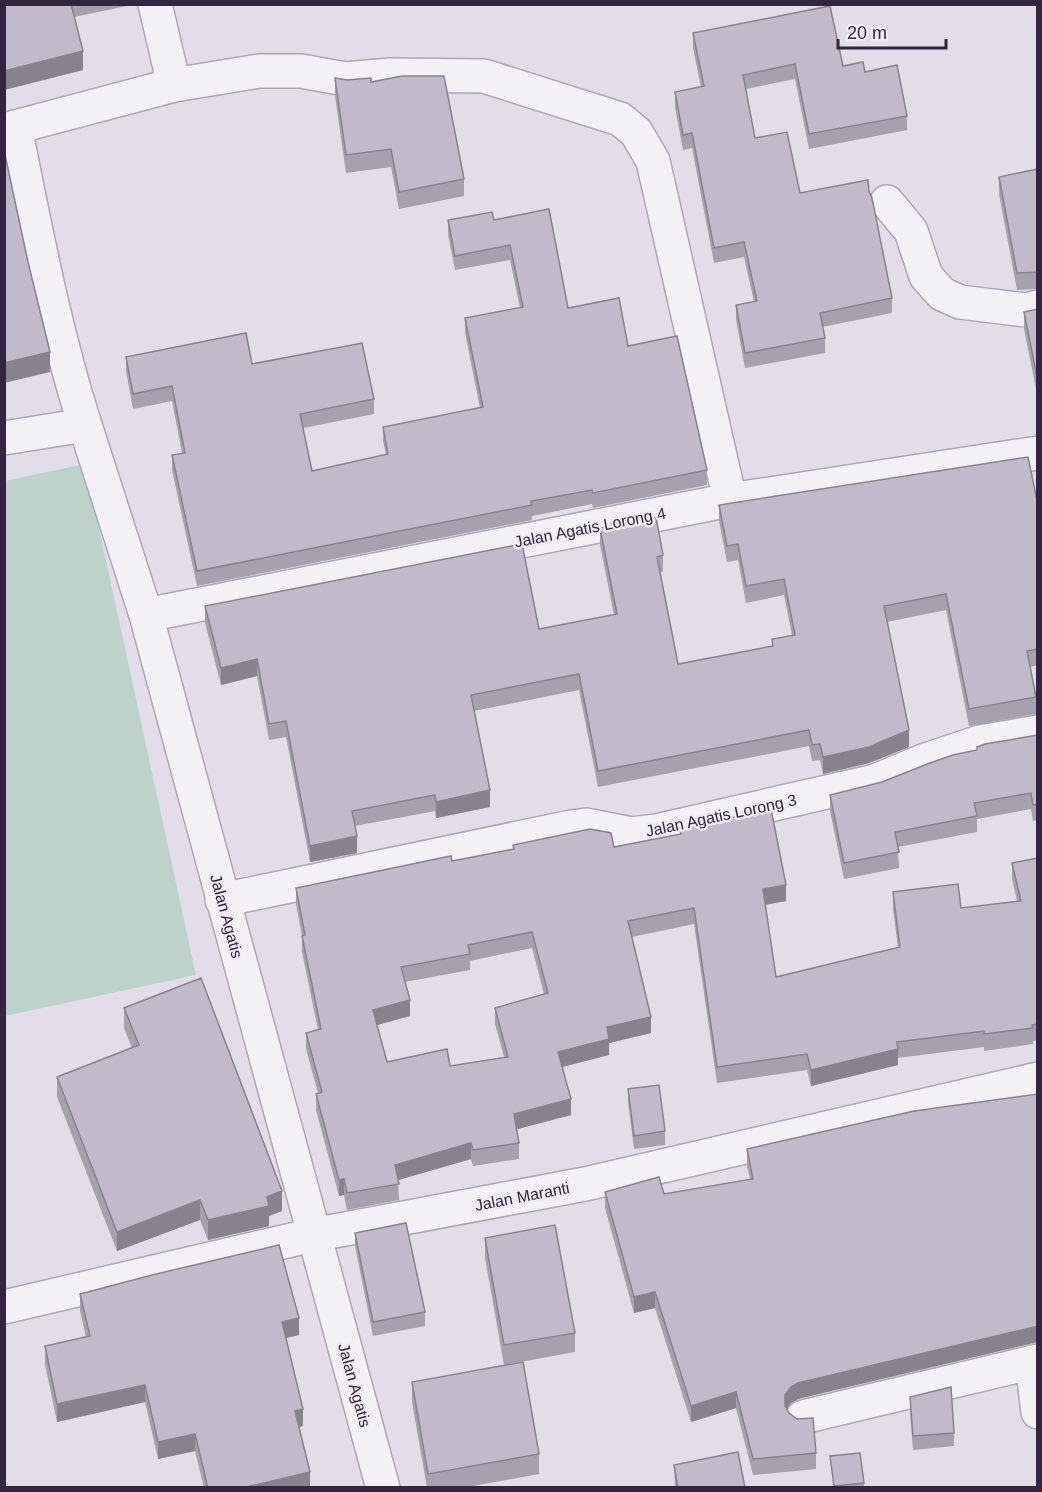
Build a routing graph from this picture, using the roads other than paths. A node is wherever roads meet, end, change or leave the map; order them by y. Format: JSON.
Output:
{"nodes":[{"id":1,"x":155,"y":4,"type":"edge"},
{"id":2,"x":174,"y":85,"type":"junction"},
{"id":3,"x":10,"y":129,"type":"edge"},
{"id":4,"x":887,"y":202,"type":"dead end"},
{"id":5,"x":1038,"y":307,"type":"edge"},
{"id":6,"x":85,"y":425,"type":"junction"},
{"id":7,"x":4,"y":438,"type":"edge"},
{"id":8,"x":1038,"y":453,"type":"edge"},
{"id":9,"x":730,"y":500,"type":"junction"},
{"id":10,"x":146,"y":615,"type":"junction"},
{"id":11,"x":1038,"y":732,"type":"edge"},
{"id":12,"x":222,"y":900,"type":"junction"},
{"id":13,"x":1038,"y":1079,"type":"edge"},
{"id":14,"x":314,"y":1235,"type":"junction"},
{"id":15,"x":4,"y":1307,"type":"edge"},
{"id":16,"x":1035,"y":1361,"type":"edge"},
{"id":17,"x":1038,"y":1412,"type":"edge"},
{"id":18,"x":803,"y":1417,"type":"edge"},
{"id":19,"x":383,"y":1488,"type":"edge"}],
"edges":[{"from":1,"to":2,"type":"street"},
{"from":2,"to":3,"type":"street"},
{"from":2,"to":9,"type":"street"},
{"from":3,"to":6,"type":"street","name":"Jalan Agatis"},
{"from":4,"to":5,"type":"street"},
{"from":6,"to":7,"type":"street"},
{"from":6,"to":10,"type":"street","name":"Jalan Agatis"},
{"from":8,"to":9,"type":"street","name":"Jalan Agatis Lorong 4"},
{"from":9,"to":10,"type":"street","name":"Jalan Agatis Lorong 4"},
{"from":10,"to":12,"type":"street","name":"Jalan Agatis"},
{"from":11,"to":12,"type":"street","name":"Jalan Agatis Lorong 3"},
{"from":12,"to":14,"type":"street","name":"Jalan Agatis"},
{"from":13,"to":14,"type":"street","name":"Jalan Maranti"},
{"from":14,"to":15,"type":"street","name":"Jalan Maranti"},
{"from":14,"to":19,"type":"street","name":"Jalan Agatis"},
{"from":16,"to":17,"type":"street"},
{"from":16,"to":18,"type":"street"}]}
